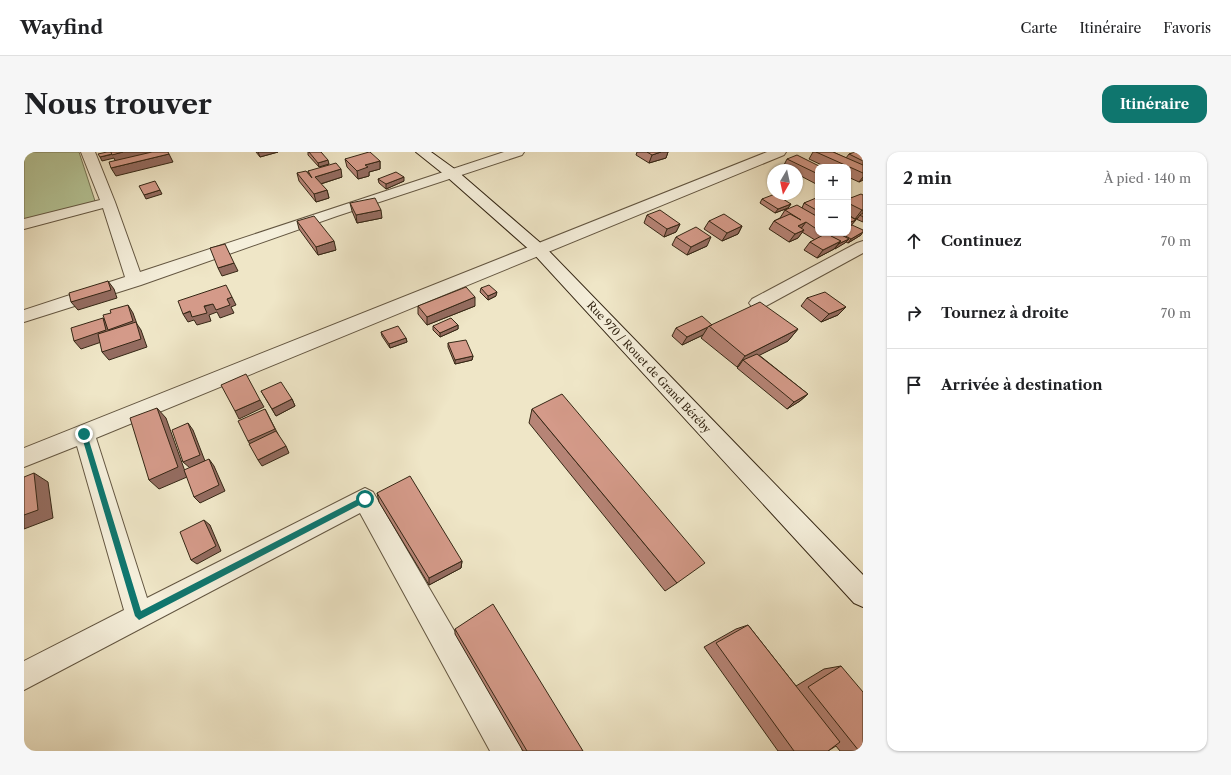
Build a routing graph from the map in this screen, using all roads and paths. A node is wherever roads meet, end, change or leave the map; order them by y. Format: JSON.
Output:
{"nodes":[{"id":1,"x":88,"y":152,"type":"edge"},
{"id":2,"x":423,"y":152,"type":"edge"},
{"id":3,"x":517,"y":152,"type":"edge"},
{"id":4,"x":779,"y":152,"type":"edge"},
{"id":5,"x":451,"y":173,"type":"junction"},
{"id":6,"x":108,"y":202,"type":"junction"},
{"id":7,"x":24,"y":224,"type":"edge"},
{"id":8,"x":863,"y":246,"type":"edge"},
{"id":9,"x":538,"y":250,"type":"junction"},
{"id":10,"x":136,"y":281,"type":"junction"},
{"id":11,"x":758,"y":302,"type":"edge"},
{"id":12,"x":24,"y":316,"type":"edge"},
{"id":13,"x":84,"y":434,"type":"junction"},
{"id":14,"x":24,"y":458,"type":"edge"},
{"id":15,"x":863,"y":594,"type":"edge"},
{"id":16,"x":139,"y":616,"type":"junction"},
{"id":17,"x":24,"y":676,"type":"edge"},
{"id":18,"x":508,"y":751,"type":"edge"}],
"edges":[{"from":1,"to":6,"type":"street"},
{"from":2,"to":5,"type":"street","name":"Rue 970 / Rouet de Grand Béréby"},
{"from":3,"to":5,"type":"street"},
{"from":4,"to":9,"type":"street"},
{"from":5,"to":9,"type":"street","name":"Rue 970 / Rouet de Grand Béréby"},
{"from":5,"to":10,"type":"street"},
{"from":6,"to":7,"type":"street"},
{"from":6,"to":10,"type":"street"},
{"from":8,"to":11,"type":"street"},
{"from":9,"to":13,"type":"street"},
{"from":9,"to":15,"type":"street","name":"Rue 970 / Rouet de Grand Béréby"},
{"from":10,"to":12,"type":"street"},
{"from":13,"to":14,"type":"street"},
{"from":13,"to":16,"type":"street"},
{"from":16,"to":17,"type":"street"},
{"from":16,"to":18,"type":"street"}]}
